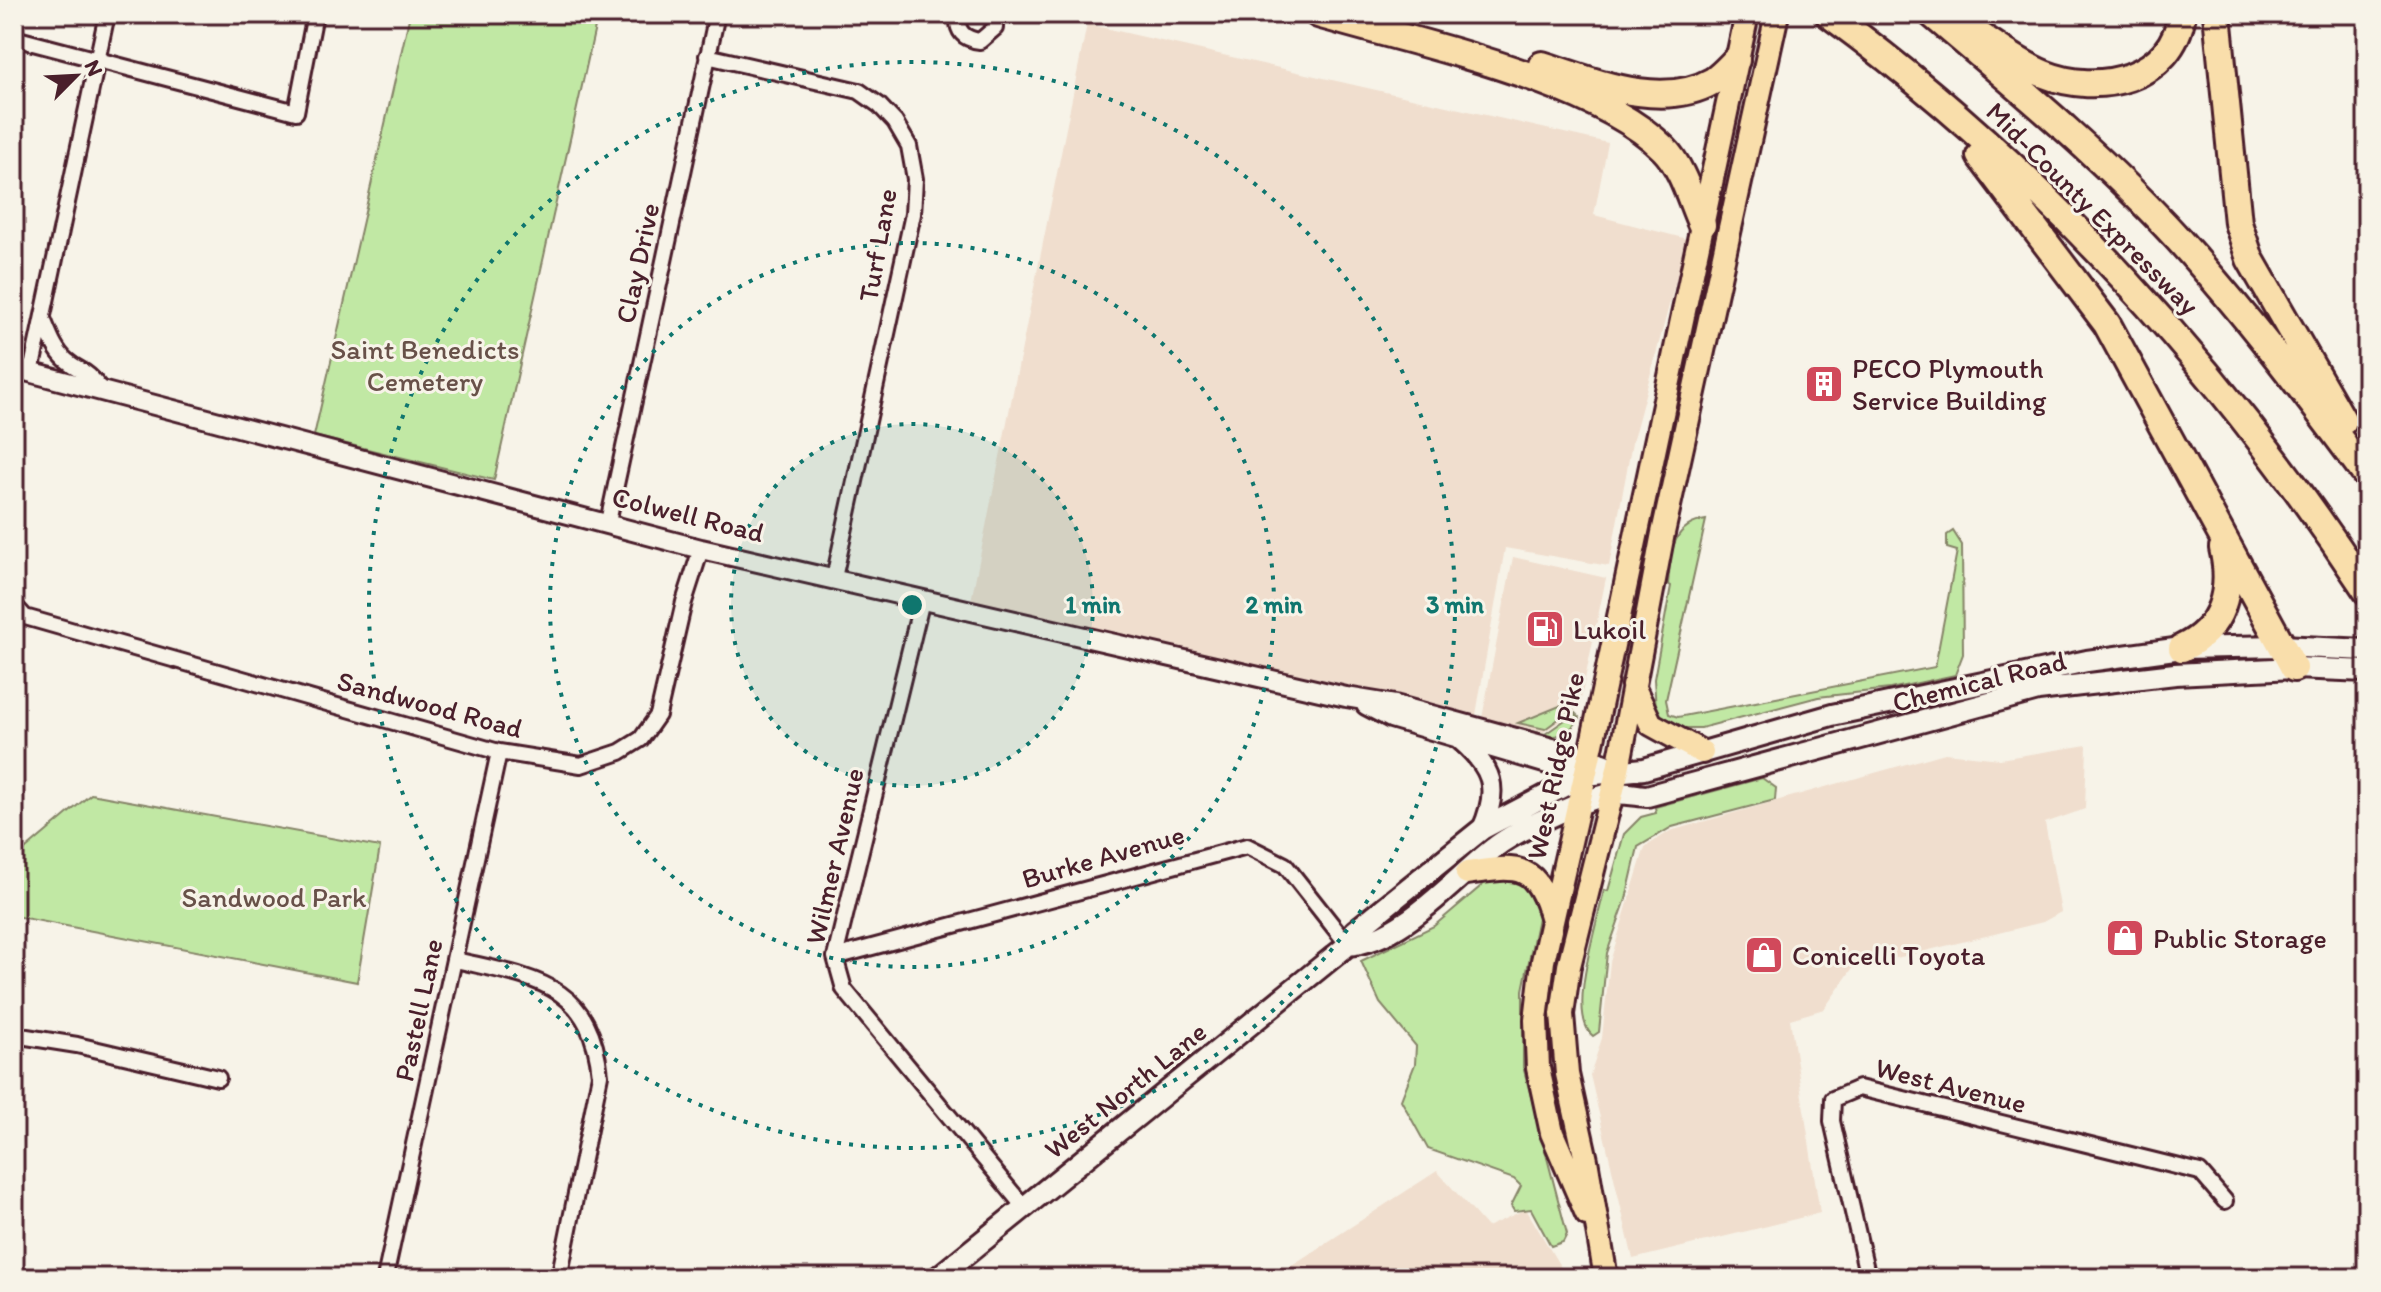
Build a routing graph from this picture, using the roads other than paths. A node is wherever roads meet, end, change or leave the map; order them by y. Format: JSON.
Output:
{"nodes":[{"id":1,"x":107,"y":14,"type":"edge"},
{"id":2,"x":315,"y":14,"type":"edge"},
{"id":3,"x":717,"y":14,"type":"edge"},
{"id":4,"x":959,"y":14,"type":"edge"},
{"id":5,"x":995,"y":14,"type":"edge"},
{"id":6,"x":1318,"y":14,"type":"edge"},
{"id":7,"x":1370,"y":14,"type":"edge"},
{"id":8,"x":1747,"y":14,"type":"edge"},
{"id":9,"x":1777,"y":14,"type":"edge"},
{"id":10,"x":1829,"y":14,"type":"edge"},
{"id":11,"x":1932,"y":14,"type":"edge"},
{"id":12,"x":1946,"y":14,"type":"edge"},
{"id":13,"x":2182,"y":14,"type":"edge"},
{"id":14,"x":2217,"y":14,"type":"edge"},
{"id":15,"x":14,"y":38,"type":"edge"},
{"id":16,"x":707,"y":56,"type":"junction"},
{"id":17,"x":1736,"y":60,"type":"junction"},
{"id":18,"x":98,"y":61,"type":"junction"},
{"id":19,"x":1936,"y":99,"type":"junction"},
{"id":20,"x":1702,"y":225,"type":"junction"},
{"id":21,"x":43,"y":318,"type":"junction"},
{"id":22,"x":22,"y":370,"type":"edge"},
{"id":23,"x":101,"y":390,"type":"junction"},
{"id":24,"x":2367,"y":462,"type":"edge"},
{"id":25,"x":2367,"y":476,"type":"edge"},
{"id":26,"x":608,"y":522,"type":"junction"},
{"id":27,"x":2220,"y":532,"type":"junction"},
{"id":28,"x":701,"y":549,"type":"junction"},
{"id":29,"x":834,"y":578,"type":"junction"},
{"id":30,"x":2362,"y":583,"type":"edge"},
{"id":31,"x":922,"y":600,"type":"junction"},
{"id":32,"x":14,"y":605,"type":"edge"},
{"id":33,"x":2182,"y":648,"type":"junction"},
{"id":34,"x":2367,"y":650,"type":"edge"},
{"id":35,"x":2288,"y":657,"type":"junction"},
{"id":36,"x":2367,"y":671,"type":"edge"},
{"id":37,"x":1633,"y":686,"type":"junction"},
{"id":38,"x":1353,"y":698,"type":"junction"},
{"id":39,"x":1457,"y":737,"type":"junction"},
{"id":40,"x":499,"y":752,"type":"junction"},
{"id":41,"x":1702,"y":752,"type":"junction"},
{"id":42,"x":1587,"y":766,"type":"junction"},
{"id":43,"x":1618,"y":769,"type":"junction"},
{"id":44,"x":1612,"y":793,"type":"junction"},
{"id":45,"x":1578,"y":805,"type":"junction"},
{"id":46,"x":1482,"y":829,"type":"junction"},
{"id":47,"x":1467,"y":873,"type":"junction"},
{"id":48,"x":1552,"y":921,"type":"junction"},
{"id":49,"x":1348,"y":945,"type":"junction"},
{"id":50,"x":835,"y":957,"type":"junction"},
{"id":51,"x":456,"y":960,"type":"junction"},
{"id":52,"x":14,"y":1035,"type":"edge"},
{"id":53,"x":218,"y":1078,"type":"dead end"},
{"id":54,"x":2225,"y":1201,"type":"dead end"},
{"id":55,"x":1024,"y":1207,"type":"junction"},
{"id":56,"x":1600,"y":1244,"type":"junction"},
{"id":57,"x":385,"y":1278,"type":"edge"},
{"id":58,"x":559,"y":1278,"type":"edge"},
{"id":59,"x":937,"y":1278,"type":"edge"},
{"id":60,"x":1606,"y":1278,"type":"edge"},
{"id":61,"x":1868,"y":1278,"type":"edge"}],
"edges":[{"from":1,"to":18,"type":"street"},
{"from":2,"to":18,"type":"street"},
{"from":3,"to":16,"type":"street","name":"Clay Drive"},
{"from":4,"to":5,"type":"street"},
{"from":6,"to":20,"type":"highway"},
{"from":7,"to":17,"type":"highway"},
{"from":8,"to":17,"type":"main road","name":"West Ridge Pike"},
{"from":9,"to":37,"type":"main road","name":"West Ridge Pike"},
{"from":10,"to":19,"type":"highway","name":"Mid-County Expressway"},
{"from":11,"to":25,"type":"highway","name":"Mid-County Expressway"},
{"from":12,"to":13,"type":"highway"},
{"from":14,"to":24,"type":"highway"},
{"from":15,"to":18,"type":"street"},
{"from":16,"to":26,"type":"street","name":"Clay Drive"},
{"from":16,"to":29,"type":"street","name":"Turf Lane"},
{"from":17,"to":20,"type":"main road","name":"West Ridge Pike"},
{"from":18,"to":21,"type":"street"},
{"from":19,"to":27,"type":"highway"},
{"from":19,"to":30,"type":"highway","name":"Mid-County Expressway"},
{"from":20,"to":42,"type":"main road","name":"West Ridge Pike"},
{"from":21,"to":22,"type":"street"},
{"from":21,"to":23,"type":"street"},
{"from":22,"to":23,"type":"street","name":"Colwell Road"},
{"from":23,"to":26,"type":"street","name":"Colwell Road"},
{"from":26,"to":28,"type":"street","name":"Colwell Road"},
{"from":27,"to":33,"type":"highway"},
{"from":27,"to":35,"type":"highway"},
{"from":28,"to":29,"type":"street","name":"Colwell Road"},
{"from":28,"to":40,"type":"street","name":"Sandwood Road"},
{"from":29,"to":31,"type":"street","name":"Colwell Road"},
{"from":31,"to":38,"type":"street","name":"Colwell Road"},
{"from":31,"to":50,"type":"street","name":"Wilmer Avenue"},
{"from":32,"to":40,"type":"street","name":"Sandwood Road"},
{"from":33,"to":35,"type":"main road","name":"Chemical Road"},
{"from":33,"to":41,"type":"main road","name":"Chemical Road"},
{"from":34,"to":35,"type":"main road","name":"Chemical Road"},
{"from":35,"to":36,"type":"main road","name":"Chemical Road"},
{"from":35,"to":44,"type":"main road","name":"Chemical Road"},
{"from":37,"to":41,"type":"main road"},
{"from":37,"to":43,"type":"main road","name":"West Ridge Pike"},
{"from":38,"to":39,"type":"street","name":"Colwell Road"},
{"from":38,"to":42,"type":"street","name":"Colwell Road"},
{"from":39,"to":42,"type":"street","name":"Colwell Road"},
{"from":39,"to":46,"type":"street"},
{"from":40,"to":51,"type":"street","name":"Pastell Lane"},
{"from":41,"to":43,"type":"main road","name":"Chemical Road"},
{"from":42,"to":43,"type":"main road","name":"West North Lane"},
{"from":42,"to":44,"type":"main road"},
{"from":42,"to":45,"type":"main road","name":"West Ridge Pike"},
{"from":42,"to":46,"type":"main road","name":"West North Lane"},
{"from":43,"to":44,"type":"main road","name":"West Ridge Pike"},
{"from":44,"to":45,"type":"main road","name":"West North Lane"},
{"from":44,"to":56,"type":"main road","name":"West Ridge Pike"},
{"from":45,"to":47,"type":"main road","name":"West North Lane"},
{"from":45,"to":48,"type":"main road","name":"West Ridge Pike"},
{"from":46,"to":49,"type":"main road","name":"West North Lane"},
{"from":47,"to":48,"type":"main road"},
{"from":47,"to":49,"type":"main road","name":"West North Lane"},
{"from":48,"to":56,"type":"main road","name":"West Ridge Pike"},
{"from":49,"to":50,"type":"street","name":"Burke Avenue"},
{"from":49,"to":55,"type":"main road","name":"West North Lane"},
{"from":50,"to":55,"type":"street","name":"Wilmer Avenue"},
{"from":51,"to":57,"type":"street","name":"Pastell Lane"},
{"from":51,"to":58,"type":"street"},
{"from":52,"to":53,"type":"street"},
{"from":54,"to":61,"type":"street","name":"West Avenue"},
{"from":55,"to":59,"type":"main road","name":"West North Lane"},
{"from":56,"to":60,"type":"main road","name":"West Ridge Pike"}]}
